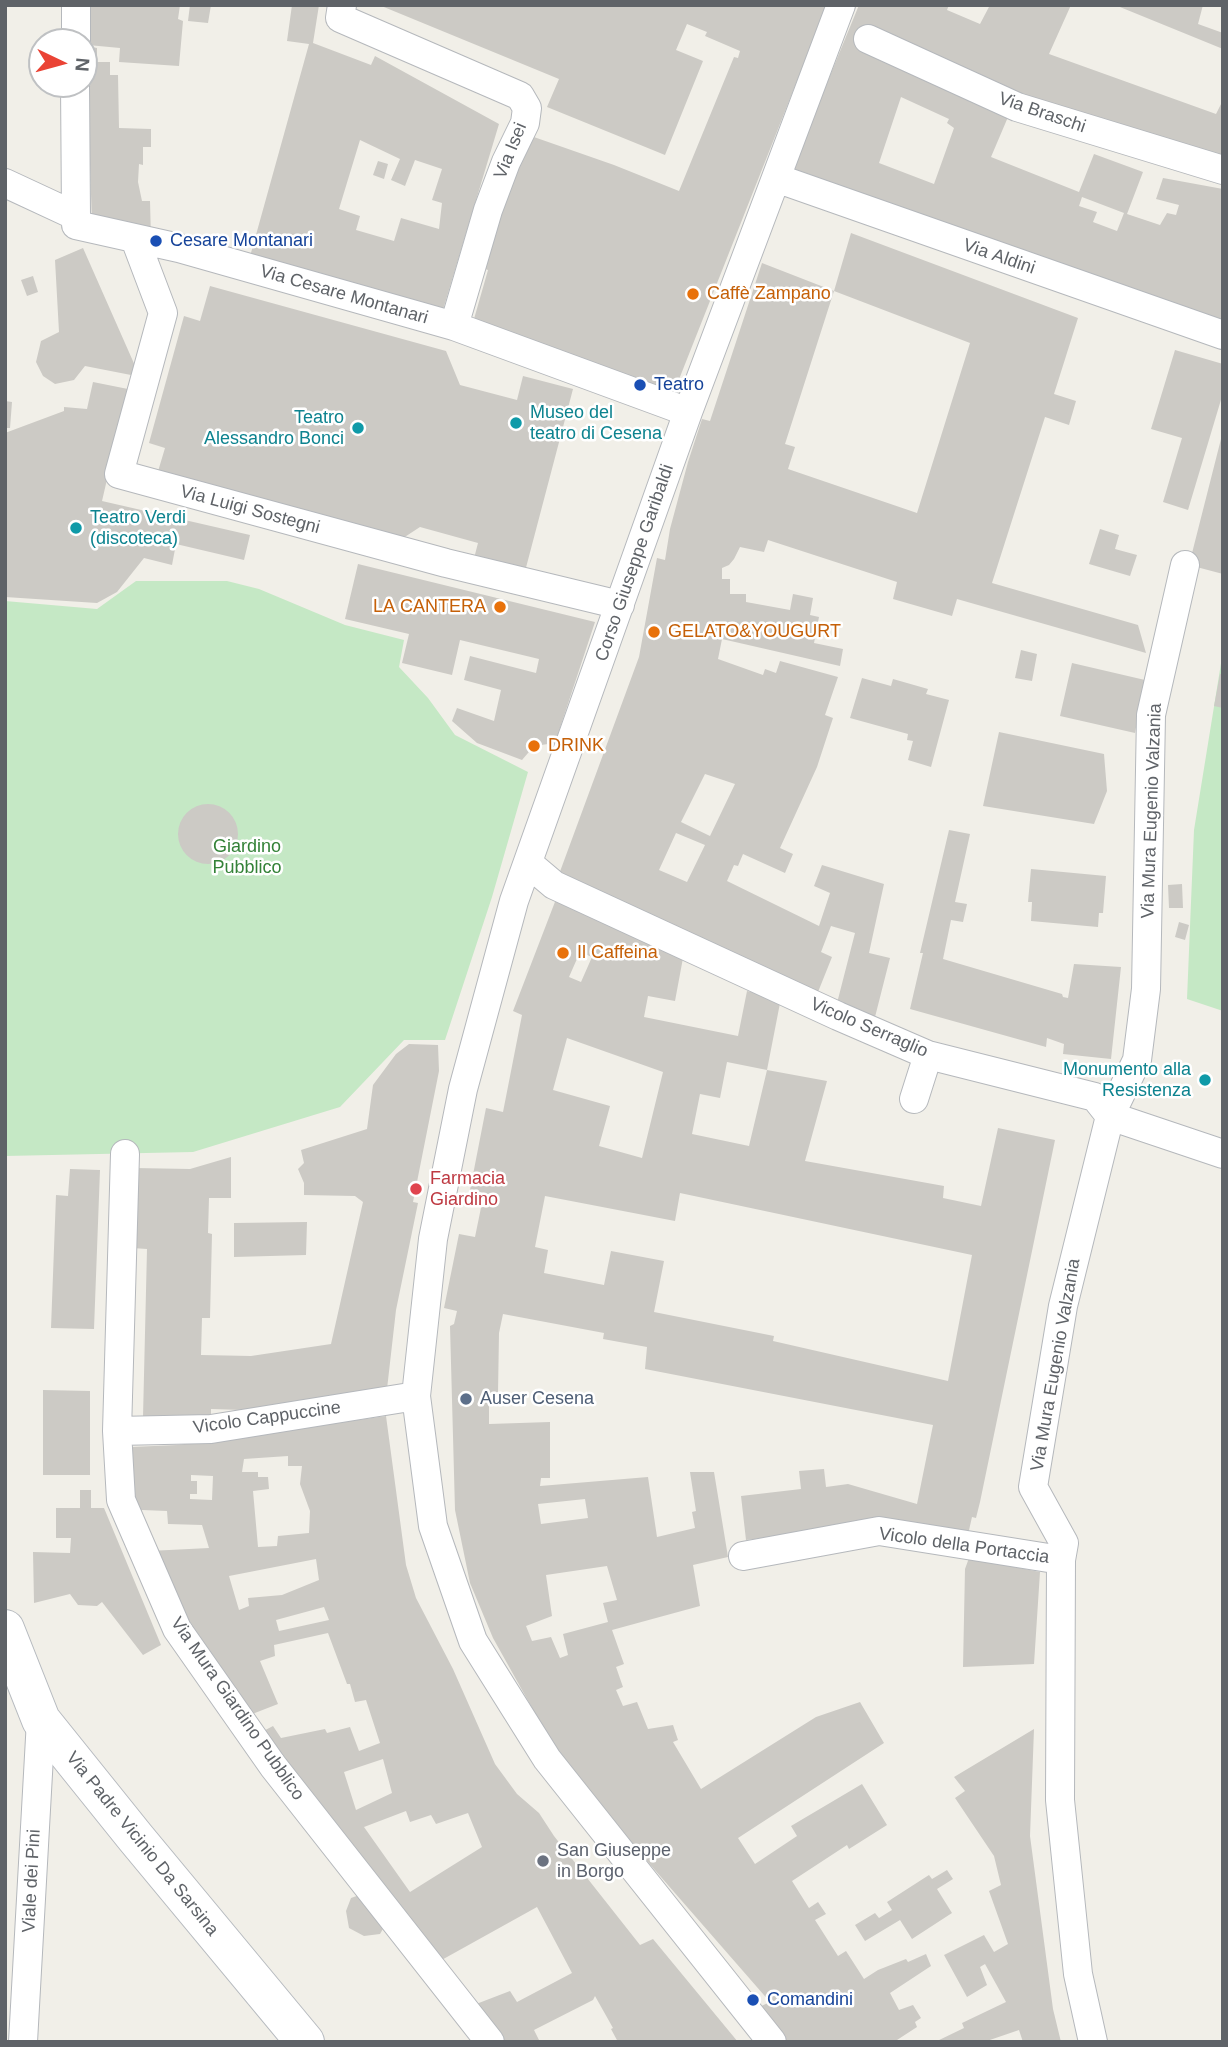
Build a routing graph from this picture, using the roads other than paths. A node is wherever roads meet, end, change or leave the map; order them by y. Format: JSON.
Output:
{"nodes":[{"id":1,"x":76,"y":5,"type":"edge"},
{"id":2,"x":342,"y":5,"type":"edge"},
{"id":3,"x":848,"y":24,"type":"edge"},
{"id":4,"x":76,"y":28,"type":"edge"},
{"id":5,"x":75,"y":98,"type":"edge"},
{"id":6,"x":1223,"y":170,"type":"edge"},
{"id":7,"x":776,"y":178,"type":"junction"},
{"id":8,"x":5,"y":183,"type":"edge"},
{"id":9,"x":76,"y":216,"type":"junction"},
{"id":10,"x":135,"y":239,"type":"junction"},
{"id":11,"x":454,"y":326,"type":"junction"},
{"id":12,"x":1223,"y":335,"type":"edge"},
{"id":13,"x":688,"y":412,"type":"junction"},
{"id":14,"x":1185,"y":565,"type":"dead end"},
{"id":15,"x":620,"y":605,"type":"junction"},
{"id":16,"x":528,"y":863,"type":"junction"},
{"id":17,"x":928,"y":1055,"type":"junction"},
{"id":18,"x":914,"y":1099,"type":"dead end"},
{"id":19,"x":1110,"y":1116,"type":"junction"},
{"id":20,"x":125,"y":1154,"type":"dead end"},
{"id":21,"x":1223,"y":1154,"type":"edge"},
{"id":22,"x":416,"y":1396,"type":"junction"},
{"id":23,"x":117,"y":1431,"type":"junction"},
{"id":24,"x":743,"y":1556,"type":"dead end"},
{"id":25,"x":1061,"y":1560,"type":"junction"},
{"id":26,"x":5,"y":1629,"type":"edge"},
{"id":27,"x":41,"y":1720,"type":"junction"},
{"id":28,"x":23,"y":2042,"type":"edge"},
{"id":29,"x":305,"y":2042,"type":"edge"},
{"id":30,"x":491,"y":2042,"type":"edge"},
{"id":31,"x":772,"y":2042,"type":"edge"},
{"id":32,"x":1093,"y":2042,"type":"edge"}],
"edges":[{"from":1,"to":4,"type":"street"},
{"from":2,"to":11,"type":"street","name":"Via Isei"},
{"from":3,"to":6,"type":"street","name":"Via Braschi"},
{"from":3,"to":7,"type":"street","name":"Corso Giuseppe Garibaldi"},
{"from":5,"to":9,"type":"street"},
{"from":7,"to":12,"type":"street","name":"Via Aldini"},
{"from":7,"to":13,"type":"street","name":"Corso Giuseppe Garibaldi"},
{"from":8,"to":9,"type":"street","name":"Via Cesare Montanari"},
{"from":9,"to":10,"type":"street","name":"Via Cesare Montanari"},
{"from":10,"to":11,"type":"street","name":"Via Cesare Montanari"},
{"from":10,"to":15,"type":"street","name":"Via Luigi Sostegni"},
{"from":11,"to":13,"type":"street","name":"Via Cesare Montanari"},
{"from":13,"to":15,"type":"street","name":"Corso Giuseppe Garibaldi"},
{"from":14,"to":19,"type":"street","name":"Via Mura Eugenio Valzania"},
{"from":15,"to":16,"type":"street","name":"Corso Giuseppe Garibaldi"},
{"from":16,"to":17,"type":"street","name":"Vicolo Serraglio"},
{"from":16,"to":22,"type":"street","name":"Corso Giuseppe Garibaldi"},
{"from":17,"to":18,"type":"street"},
{"from":17,"to":19,"type":"street","name":"Vicolo Serraglio"},
{"from":19,"to":21,"type":"street","name":"Vicolo Serraglio"},
{"from":19,"to":25,"type":"street","name":"Via Mura Eugenio Valzania"},
{"from":20,"to":23,"type":"street","name":"Via Mura Giardino Pubblico"},
{"from":22,"to":23,"type":"street","name":"Vicolo Cappuccine"},
{"from":22,"to":31,"type":"street","name":"Corso Giuseppe Garibaldi"},
{"from":23,"to":30,"type":"street","name":"Via Mura Giardino Pubblico"},
{"from":24,"to":25,"type":"street","name":"Vicolo della Portaccia"},
{"from":25,"to":32,"type":"street","name":"Via Mura Eugenio Valzania"},
{"from":26,"to":27,"type":"street","name":"Via Padre Vicinio Da Sarsina"},
{"from":27,"to":28,"type":"street","name":"Viale dei Pini"},
{"from":27,"to":29,"type":"street","name":"Via Padre Vicinio Da Sarsina"}]}
